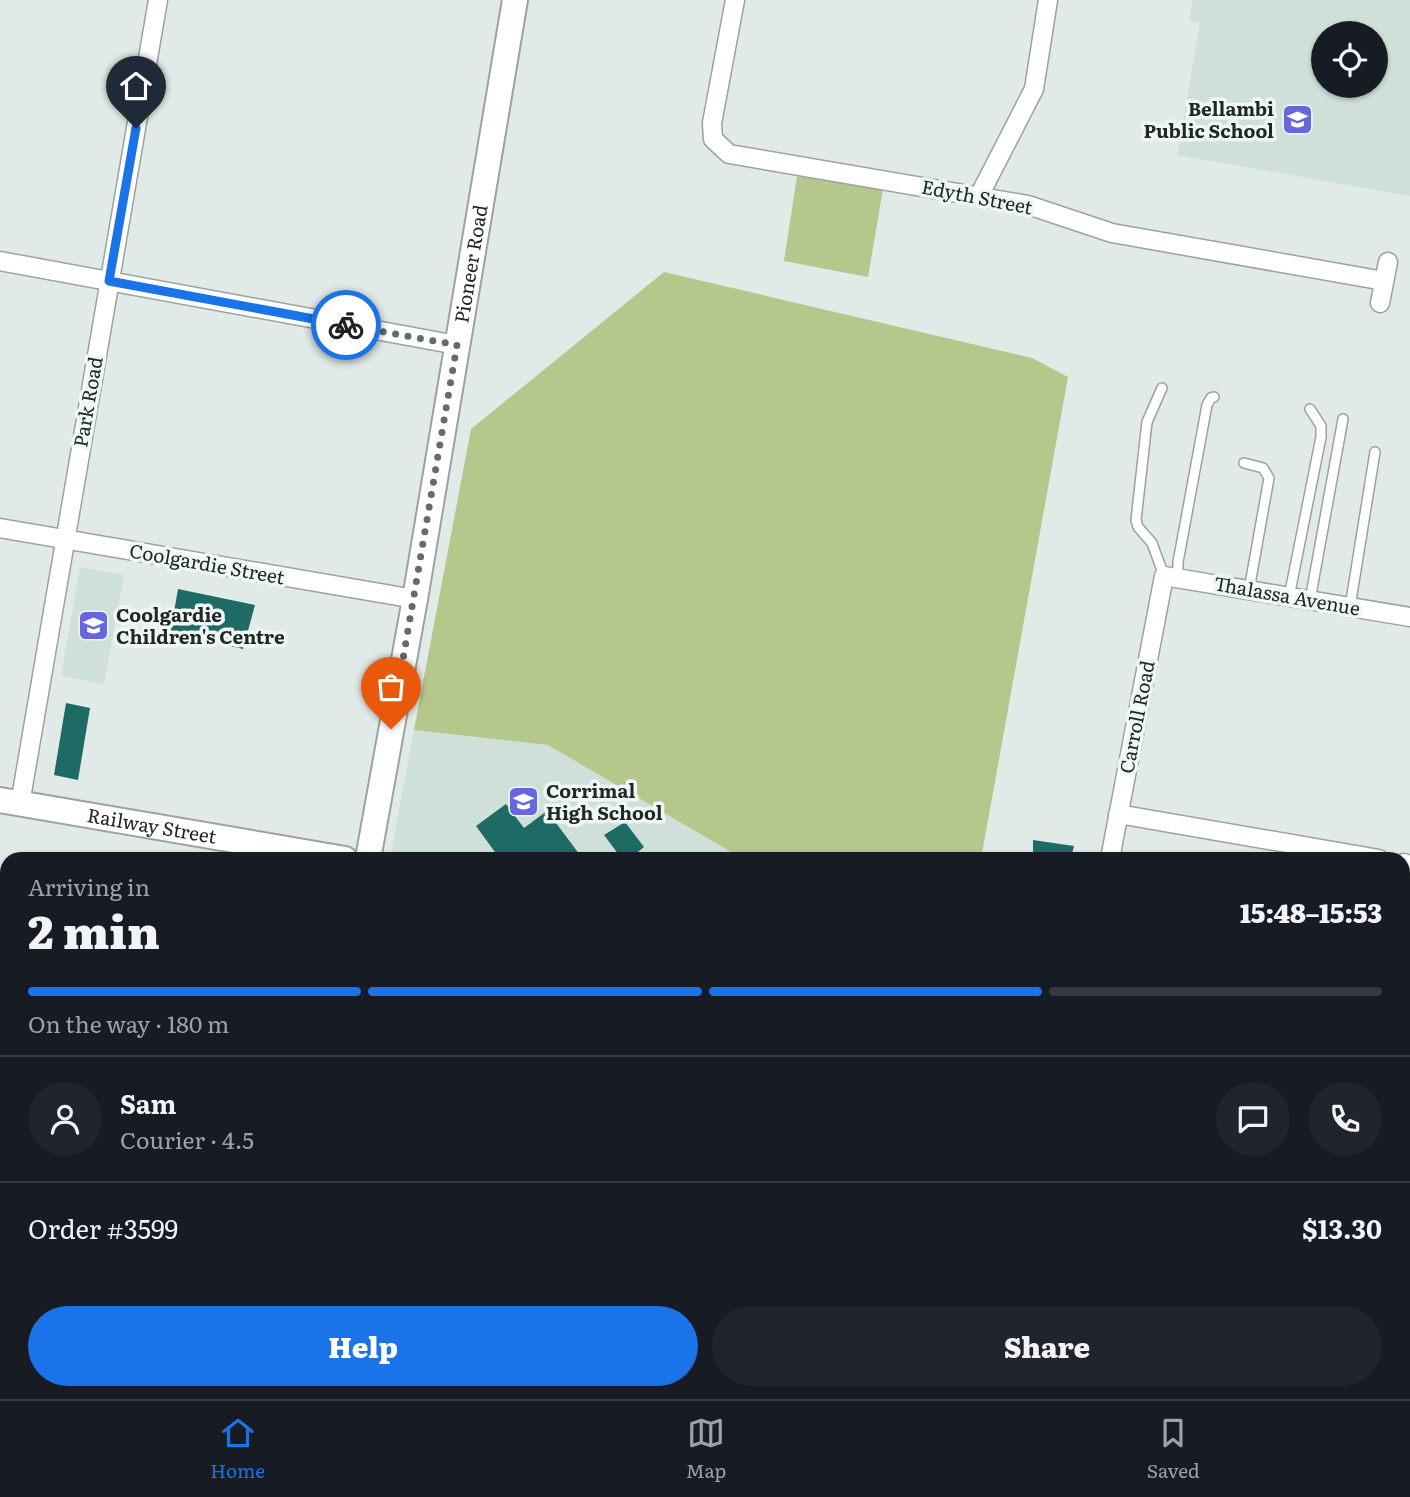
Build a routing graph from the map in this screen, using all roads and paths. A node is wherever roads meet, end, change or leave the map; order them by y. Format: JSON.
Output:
{"nodes":[{"id":1,"x":158,"y":0,"type":"edge"},
{"id":2,"x":515,"y":0,"type":"edge"},
{"id":3,"x":735,"y":0,"type":"edge"},
{"id":4,"x":1048,"y":0,"type":"edge"},
{"id":5,"x":979,"y":196,"type":"junction"},
{"id":6,"x":0,"y":261,"type":"edge"},
{"id":7,"x":1388,"y":262,"type":"dead end"},
{"id":8,"x":109,"y":281,"type":"junction"},
{"id":9,"x":1384,"y":281,"type":"junction"},
{"id":10,"x":1380,"y":303,"type":"dead end"},
{"id":11,"x":457,"y":345,"type":"junction"},
{"id":12,"x":1162,"y":388,"type":"dead end"},
{"id":13,"x":1214,"y":397,"type":"dead end"},
{"id":14,"x":1310,"y":409,"type":"dead end"},
{"id":15,"x":1343,"y":419,"type":"dead end"},
{"id":16,"x":1376,"y":452,"type":"dead end"},
{"id":17,"x":1244,"y":463,"type":"dead end"},
{"id":18,"x":0,"y":528,"type":"edge"},
{"id":19,"x":64,"y":540,"type":"junction"},
{"id":20,"x":1171,"y":577,"type":"junction"},
{"id":21,"x":1249,"y":590,"type":"junction"},
{"id":22,"x":1289,"y":597,"type":"junction"},
{"id":23,"x":415,"y":599,"type":"junction"},
{"id":24,"x":1310,"y":600,"type":"junction"},
{"id":25,"x":1350,"y":607,"type":"junction"},
{"id":26,"x":1410,"y":617,"type":"edge"},
{"id":27,"x":10,"y":802,"type":"edge"},
{"id":28,"x":1118,"y":814,"type":"junction"},
{"id":29,"x":304,"y":852,"type":"edge"},
{"id":30,"x":369,"y":852,"type":"edge"},
{"id":31,"x":1111,"y":852,"type":"edge"},
{"id":32,"x":1338,"y":852,"type":"edge"}],
"edges":[{"from":1,"to":8,"type":"street","name":"Park Road"},
{"from":2,"to":11,"type":"main road","name":"Pioneer Road"},
{"from":3,"to":5,"type":"street","name":"Edyth Street"},
{"from":4,"to":5,"type":"street"},
{"from":5,"to":9,"type":"street","name":"Edyth Street"},
{"from":6,"to":8,"type":"street"},
{"from":7,"to":9,"type":"street"},
{"from":8,"to":11,"type":"street"},
{"from":8,"to":19,"type":"street","name":"Park Road"},
{"from":9,"to":10,"type":"street"},
{"from":11,"to":23,"type":"main road","name":"Pioneer Road"},
{"from":12,"to":20,"type":"lane"},
{"from":13,"to":20,"type":"lane"},
{"from":14,"to":22,"type":"lane"},
{"from":15,"to":24,"type":"lane"},
{"from":16,"to":25,"type":"lane"},
{"from":17,"to":21,"type":"lane"},
{"from":18,"to":19,"type":"street","name":"Coolgardie Street"},
{"from":19,"to":23,"type":"street","name":"Coolgardie Street"},
{"from":19,"to":27,"type":"street","name":"Park Road"},
{"from":20,"to":21,"type":"street","name":"Thalassa Avenue"},
{"from":20,"to":28,"type":"street","name":"Carroll Road"},
{"from":21,"to":22,"type":"street","name":"Thalassa Avenue"},
{"from":22,"to":24,"type":"street","name":"Thalassa Avenue"},
{"from":23,"to":30,"type":"main road","name":"Pioneer Road"},
{"from":24,"to":25,"type":"street","name":"Thalassa Avenue"},
{"from":25,"to":26,"type":"street","name":"Thalassa Avenue"},
{"from":27,"to":29,"type":"main road","name":"Railway Street"},
{"from":28,"to":31,"type":"street","name":"Carroll Road"},
{"from":28,"to":32,"type":"street"}]}
